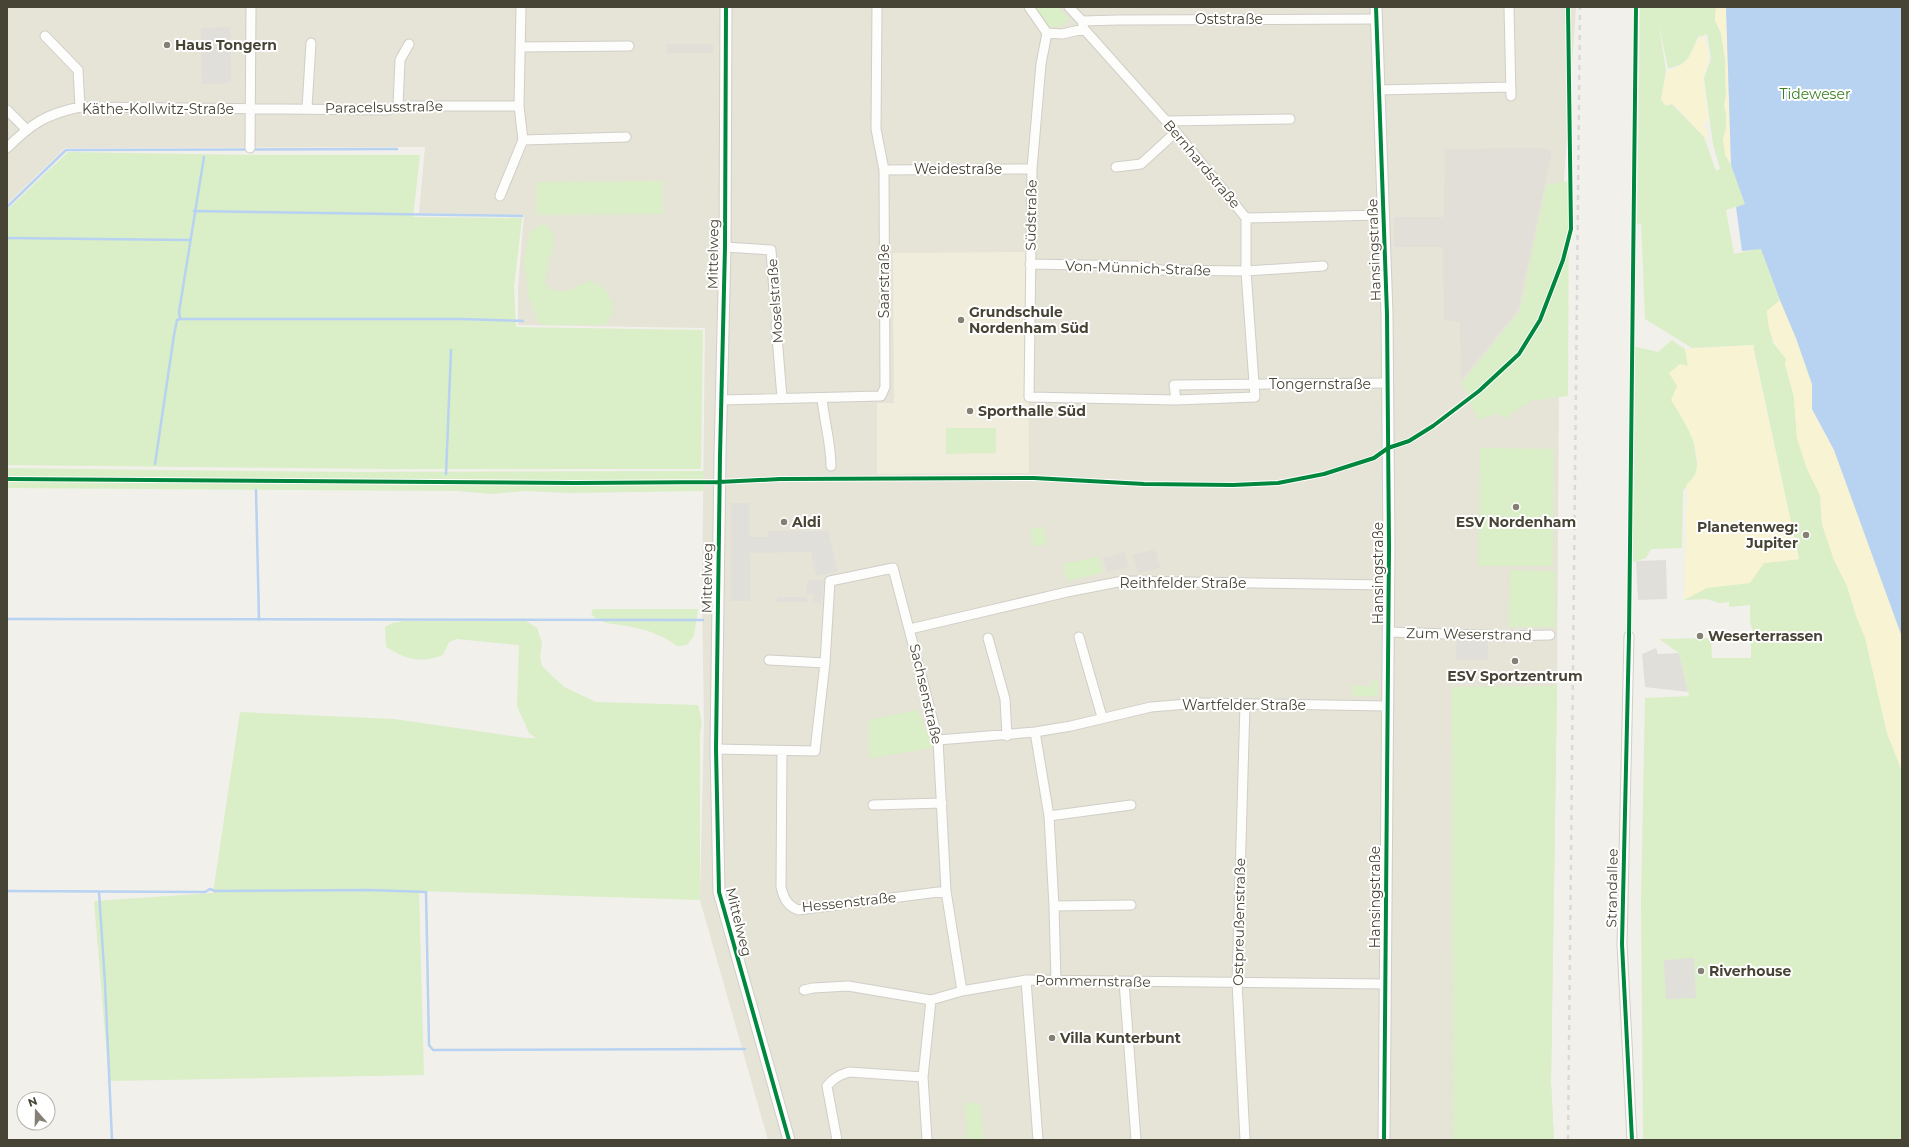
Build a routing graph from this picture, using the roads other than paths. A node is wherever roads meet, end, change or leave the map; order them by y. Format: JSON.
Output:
{"nodes":[{"id":1,"x":251,"y":7,"type":"edge"},
{"id":2,"x":521,"y":7,"type":"edge"},
{"id":3,"x":726,"y":7,"type":"edge"},
{"id":4,"x":877,"y":7,"type":"edge"},
{"id":5,"x":1025,"y":7,"type":"edge"},
{"id":6,"x":1029,"y":7,"type":"edge"},
{"id":7,"x":1069,"y":7,"type":"edge"},
{"id":8,"x":1376,"y":7,"type":"edge"},
{"id":9,"x":1508,"y":7,"type":"edge"},
{"id":10,"x":1377,"y":19,"type":"junction"},
{"id":11,"x":1083,"y":25,"type":"junction"},
{"id":12,"x":1047,"y":33,"type":"junction"},
{"id":13,"x":45,"y":36,"type":"dead end"},
{"id":14,"x":311,"y":43,"type":"dead end"},
{"id":15,"x":409,"y":44,"type":"dead end"},
{"id":16,"x":629,"y":46,"type":"dead end"},
{"id":17,"x":520,"y":47,"type":"junction"},
{"id":18,"x":1378,"y":90,"type":"junction"},
{"id":19,"x":398,"y":106,"type":"junction"},
{"id":20,"x":518,"y":106,"type":"junction"},
{"id":21,"x":80,"y":108,"type":"junction"},
{"id":22,"x":307,"y":108,"type":"junction"},
{"id":23,"x":7,"y":110,"type":"edge"},
{"id":24,"x":250,"y":110,"type":"junction"},
{"id":25,"x":1290,"y":119,"type":"dead end"},
{"id":26,"x":1167,"y":121,"type":"junction"},
{"id":27,"x":26,"y":129,"type":"junction"},
{"id":28,"x":1176,"y":132,"type":"junction"},
{"id":29,"x":626,"y":137,"type":"dead end"},
{"id":30,"x":523,"y":140,"type":"junction"},
{"id":31,"x":7,"y":148,"type":"edge"},
{"id":32,"x":250,"y":148,"type":"dead end"},
{"id":33,"x":1116,"y":167,"type":"dead end"},
{"id":34,"x":1032,"y":169,"type":"junction"},
{"id":35,"x":884,"y":170,"type":"junction"},
{"id":36,"x":500,"y":196,"type":"dead end"},
{"id":37,"x":1384,"y":215,"type":"junction"},
{"id":38,"x":1246,"y":218,"type":"junction"},
{"id":39,"x":725,"y":247,"type":"junction"},
{"id":40,"x":1030,"y":264,"type":"junction"},
{"id":41,"x":1323,"y":266,"type":"dead end"},
{"id":42,"x":1246,"y":271,"type":"junction"},
{"id":43,"x":774,"y":292,"type":"dead end"},
{"id":44,"x":776,"y":324,"type":"dead end"},
{"id":45,"x":1387,"y":383,"type":"junction"},
{"id":46,"x":1253,"y":384,"type":"junction"},
{"id":47,"x":1029,"y":397,"type":"joint"},
{"id":48,"x":782,"y":398,"type":"junction"},
{"id":49,"x":822,"y":398,"type":"junction"},
{"id":50,"x":721,"y":400,"type":"junction"},
{"id":51,"x":1176,"y":400,"type":"junction"},
{"id":52,"x":831,"y":466,"type":"dead end"},
{"id":53,"x":1389,"y":585,"type":"junction"},
{"id":54,"x":910,"y":629,"type":"junction"},
{"id":55,"x":1388,"y":632,"type":"junction"},
{"id":56,"x":1550,"y":635,"type":"dead end"},
{"id":57,"x":1079,"y":636,"type":"dead end"},
{"id":58,"x":1629,"y":636,"type":"dead end"},
{"id":59,"x":988,"y":638,"type":"dead end"},
{"id":60,"x":769,"y":660,"type":"dead end"},
{"id":61,"x":825,"y":663,"type":"junction"},
{"id":62,"x":1245,"y":704,"type":"junction"},
{"id":63,"x":1387,"y":706,"type":"junction"},
{"id":64,"x":1102,"y":717,"type":"junction"},
{"id":65,"x":1035,"y":732,"type":"junction"},
{"id":66,"x":1007,"y":736,"type":"junction"},
{"id":67,"x":938,"y":740,"type":"junction"},
{"id":68,"x":716,"y":748,"type":"junction"},
{"id":69,"x":782,"y":751,"type":"junction"},
{"id":70,"x":942,"y":803,"type":"junction"},
{"id":71,"x":873,"y":805,"type":"dead end"},
{"id":72,"x":1131,"y":805,"type":"dead end"},
{"id":73,"x":1049,"y":816,"type":"junction"},
{"id":74,"x":946,"y":891,"type":"junction"},
{"id":75,"x":1131,"y":905,"type":"dead end"},
{"id":76,"x":1054,"y":906,"type":"junction"},
{"id":77,"x":1026,"y":980,"type":"junction"},
{"id":78,"x":1056,"y":981,"type":"junction"},
{"id":79,"x":1124,"y":982,"type":"junction"},
{"id":80,"x":1237,"y":982,"type":"junction"},
{"id":81,"x":1385,"y":984,"type":"junction"},
{"id":82,"x":804,"y":990,"type":"dead end"},
{"id":83,"x":962,"y":991,"type":"junction"},
{"id":84,"x":931,"y":1000,"type":"junction"},
{"id":85,"x":923,"y":1077,"type":"junction"},
{"id":86,"x":789,"y":1140,"type":"edge"},
{"id":87,"x":837,"y":1140,"type":"edge"},
{"id":88,"x":927,"y":1140,"type":"edge"},
{"id":89,"x":1038,"y":1140,"type":"edge"},
{"id":90,"x":1136,"y":1140,"type":"edge"},
{"id":91,"x":1245,"y":1140,"type":"edge"},
{"id":92,"x":1384,"y":1140,"type":"edge"},
{"id":93,"x":1632,"y":1140,"type":"edge"}],
"edges":[{"from":1,"to":24,"type":"street"},
{"from":2,"to":17,"type":"street"},
{"from":3,"to":39,"type":"street","name":"Mittelweg"},
{"from":4,"to":35,"type":"street","name":"Saarstraße"},
{"from":5,"to":6,"type":"street"},
{"from":6,"to":12,"type":"street"},
{"from":7,"to":11,"type":"street","name":"Bernhardstraße"},
{"from":8,"to":10,"type":"street","name":"Hansingstraße"},
{"from":9,"to":18,"type":"street"},
{"from":10,"to":11,"type":"street","name":"Oststraße"},
{"from":10,"to":18,"type":"street","name":"Hansingstraße"},
{"from":11,"to":12,"type":"street","name":"Oststraße"},
{"from":11,"to":26,"type":"street","name":"Bernhardstraße"},
{"from":12,"to":34,"type":"street","name":"Südstraße"},
{"from":13,"to":21,"type":"street"},
{"from":14,"to":22,"type":"street"},
{"from":15,"to":19,"type":"street"},
{"from":16,"to":17,"type":"street"},
{"from":17,"to":20,"type":"street"},
{"from":18,"to":37,"type":"street","name":"Hansingstraße"},
{"from":19,"to":20,"type":"street","name":"Paracelsusstraße"},
{"from":19,"to":22,"type":"street","name":"Paracelsusstraße"},
{"from":20,"to":30,"type":"street"},
{"from":21,"to":24,"type":"street","name":"Käthe-Kollwitz-Straße"},
{"from":21,"to":27,"type":"street","name":"Käthe-Kollwitz-Straße"},
{"from":22,"to":24,"type":"street","name":"Paracelsusstraße"},
{"from":23,"to":27,"type":"street"},
{"from":24,"to":32,"type":"street"},
{"from":25,"to":26,"type":"street"},
{"from":26,"to":28,"type":"street","name":"Bernhardstraße"},
{"from":27,"to":31,"type":"street","name":"Käthe-Kollwitz-Straße"},
{"from":28,"to":33,"type":"street"},
{"from":28,"to":38,"type":"street","name":"Bernhardstraße"},
{"from":29,"to":30,"type":"street"},
{"from":30,"to":36,"type":"street"},
{"from":34,"to":35,"type":"street","name":"Weidestraße"},
{"from":34,"to":40,"type":"street","name":"Südstraße"},
{"from":35,"to":49,"type":"street","name":"Saarstraße"},
{"from":37,"to":38,"type":"street","name":"Bernhardstraße"},
{"from":37,"to":45,"type":"street","name":"Hansingstraße"},
{"from":38,"to":42,"type":"street"},
{"from":39,"to":43,"type":"street","name":"Moselstraße"},
{"from":39,"to":50,"type":"street","name":"Mittelweg"},
{"from":40,"to":42,"type":"street","name":"Von-Münnich-Straße"},
{"from":40,"to":47,"type":"street","name":"Südstraße"},
{"from":41,"to":42,"type":"street","name":"Von-Münnich-Straße"},
{"from":42,"to":46,"type":"street"},
{"from":44,"to":48,"type":"street","name":"Moselstraße"},
{"from":45,"to":46,"type":"street","name":"Tongernstraße"},
{"from":45,"to":53,"type":"street","name":"Hansingstraße"},
{"from":46,"to":51,"type":"street","name":"Tongernstraße"},
{"from":46,"to":51,"type":"street","name":"Tongernstraße"},
{"from":47,"to":51,"type":"street","name":"Tongernstraße"},
{"from":48,"to":49,"type":"street","name":"Saarstraße"},
{"from":48,"to":50,"type":"street","name":"Saarstraße"},
{"from":49,"to":52,"type":"street"},
{"from":50,"to":68,"type":"street","name":"Mittelweg"},
{"from":53,"to":54,"type":"street","name":"Reithfelder Straße"},
{"from":53,"to":55,"type":"street","name":"Hansingstraße"},
{"from":54,"to":61,"type":"street","name":"Sachsenstraße"},
{"from":54,"to":67,"type":"street","name":"Sachsenstraße"},
{"from":55,"to":56,"type":"street","name":"Zum Weserstrand"},
{"from":55,"to":63,"type":"street","name":"Hansingstraße"},
{"from":57,"to":64,"type":"street"},
{"from":58,"to":93,"type":"street","name":"Strandallee"},
{"from":59,"to":66,"type":"street"},
{"from":60,"to":61,"type":"street"},
{"from":61,"to":69,"type":"street","name":"Sachsenstraße"},
{"from":62,"to":63,"type":"street","name":"Wartfelder Straße"},
{"from":62,"to":64,"type":"street","name":"Wartfelder Straße"},
{"from":62,"to":80,"type":"street","name":"Ostpreußenstraße"},
{"from":63,"to":81,"type":"street","name":"Hansingstraße"},
{"from":64,"to":65,"type":"street","name":"Wartfelder Straße"},
{"from":65,"to":66,"type":"street","name":"Wartfelder Straße"},
{"from":65,"to":73,"type":"street"},
{"from":66,"to":67,"type":"street","name":"Wartfelder Straße"},
{"from":67,"to":70,"type":"street","name":"Sachsenstraße"},
{"from":68,"to":69,"type":"street","name":"Sachsenstraße"},
{"from":68,"to":86,"type":"street","name":"Mittelweg"},
{"from":69,"to":74,"type":"street","name":"Hessenstraße"},
{"from":70,"to":71,"type":"street"},
{"from":70,"to":74,"type":"street","name":"Sachsenstraße"},
{"from":72,"to":73,"type":"street"},
{"from":73,"to":76,"type":"street"},
{"from":74,"to":83,"type":"street","name":"Sachsenstraße"},
{"from":75,"to":76,"type":"street"},
{"from":76,"to":78,"type":"street"},
{"from":77,"to":78,"type":"street","name":"Pommernstraße"},
{"from":77,"to":83,"type":"street","name":"Pommernstraße"},
{"from":77,"to":89,"type":"street"},
{"from":78,"to":79,"type":"street","name":"Pommernstraße"},
{"from":79,"to":80,"type":"street","name":"Pommernstraße"},
{"from":79,"to":90,"type":"street"},
{"from":80,"to":81,"type":"street","name":"Pommernstraße"},
{"from":80,"to":91,"type":"street","name":"Ostpreußenstraße"},
{"from":81,"to":92,"type":"street","name":"Hansingstraße"},
{"from":82,"to":84,"type":"street","name":"Pommernstraße"},
{"from":83,"to":84,"type":"street","name":"Pommernstraße"},
{"from":84,"to":85,"type":"street"},
{"from":85,"to":87,"type":"street"},
{"from":85,"to":88,"type":"street"}]}
